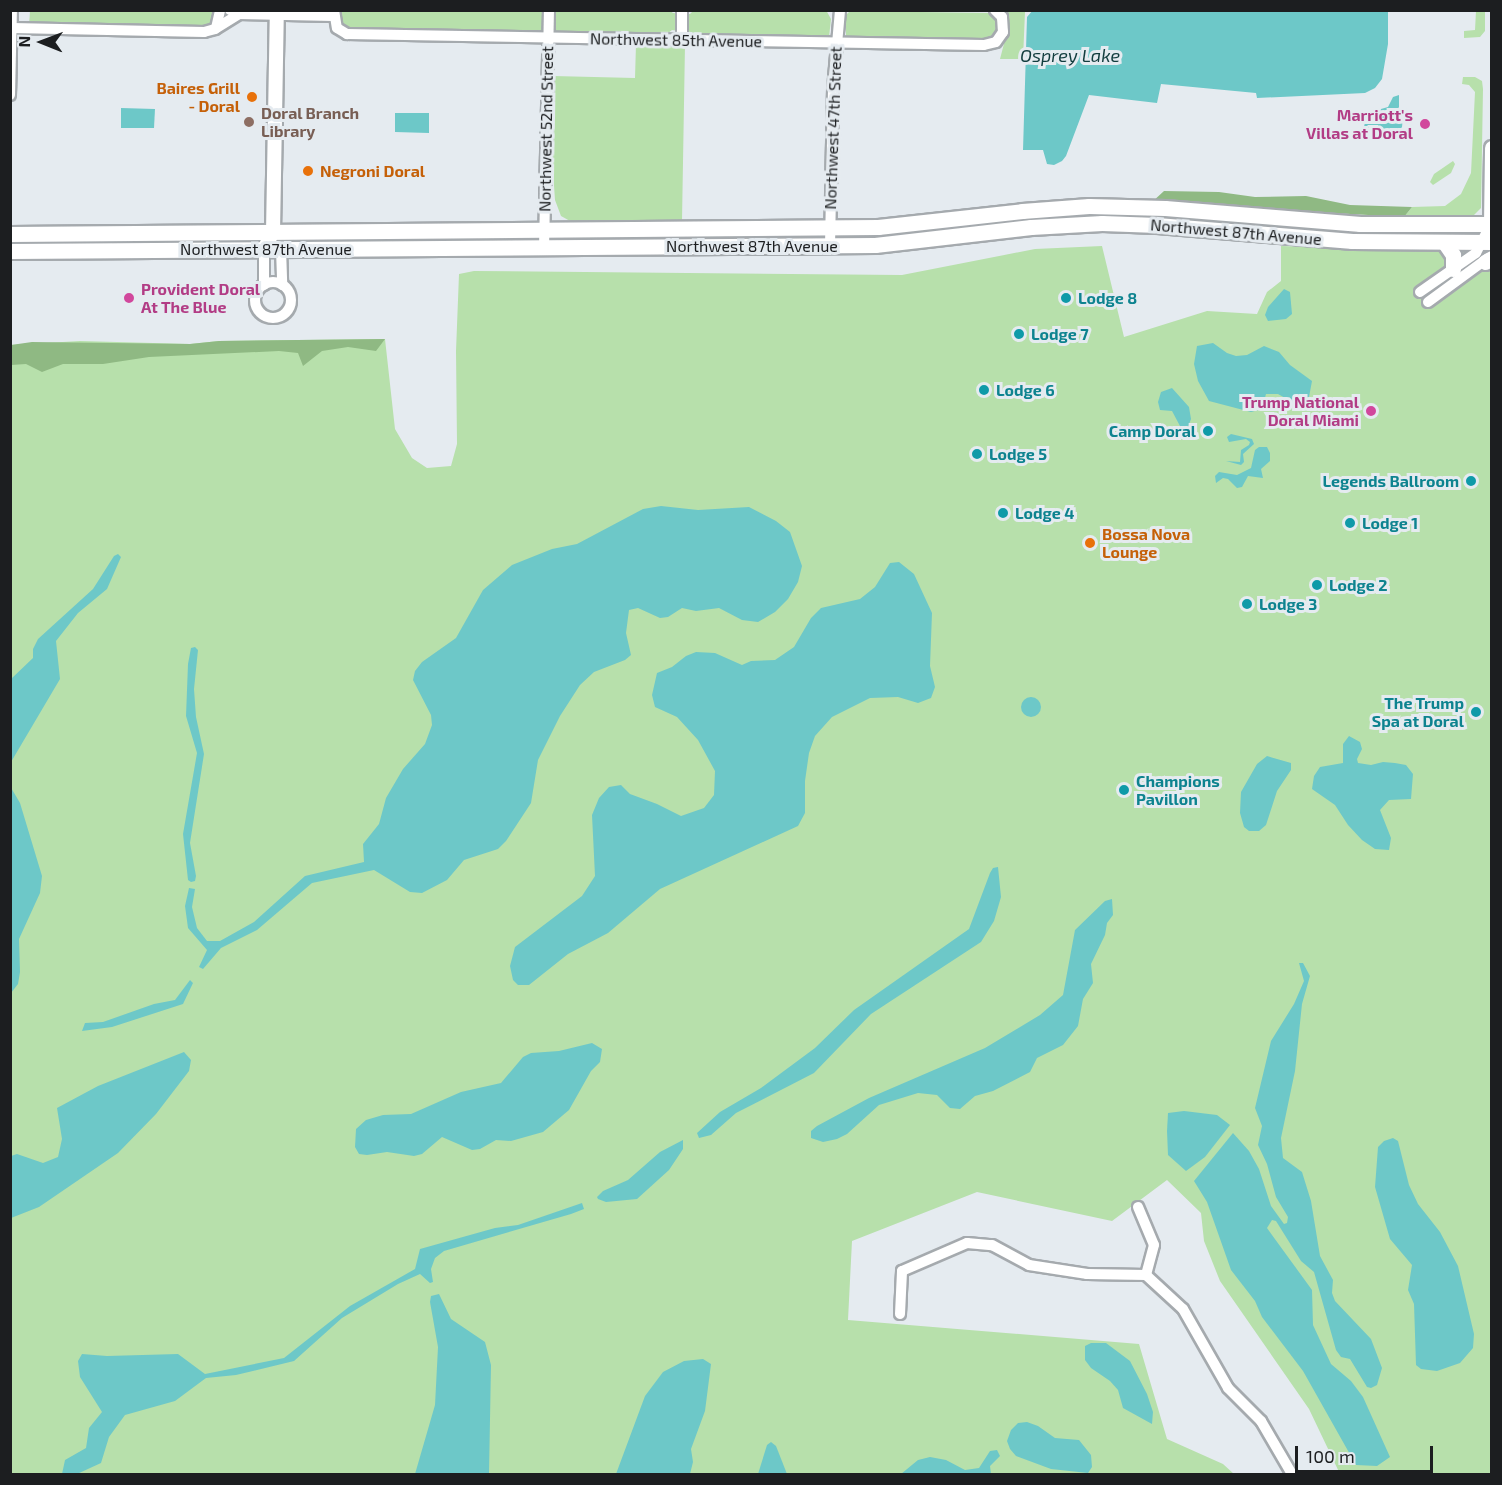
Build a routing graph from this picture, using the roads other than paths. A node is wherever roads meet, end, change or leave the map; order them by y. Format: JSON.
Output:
{"nodes":[{"id":1,"x":12,"y":10,"type":"edge"},
{"id":2,"x":220,"y":10,"type":"edge"},
{"id":3,"x":549,"y":10,"type":"edge"},
{"id":4,"x":682,"y":10,"type":"edge"},
{"id":5,"x":840,"y":10,"type":"edge"},
{"id":6,"x":994,"y":10,"type":"edge"},
{"id":7,"x":234,"y":13,"type":"edge"},
{"id":8,"x":277,"y":13,"type":"edge"},
{"id":9,"x":334,"y":13,"type":"edge"},
{"id":10,"x":12,"y":28,"type":"edge"},
{"id":11,"x":215,"y":29,"type":"junction"},
{"id":12,"x":548,"y":37,"type":"junction"},
{"id":13,"x":682,"y":39,"type":"junction"},
{"id":14,"x":836,"y":44,"type":"junction"},
{"id":15,"x":10,"y":94,"type":"edge"},
{"id":16,"x":1491,"y":148,"type":"edge"},
{"id":17,"x":1122,"y":206,"type":"junction"},
{"id":18,"x":1120,"y":224,"type":"junction"},
{"id":19,"x":1491,"y":225,"type":"edge"},
{"id":20,"x":830,"y":228,"type":"junction"},
{"id":21,"x":545,"y":230,"type":"junction"},
{"id":22,"x":273,"y":232,"type":"junction"},
{"id":23,"x":10,"y":234,"type":"edge"},
{"id":24,"x":1444,"y":242,"type":"junction"},
{"id":25,"x":830,"y":246,"type":"junction"},
{"id":26,"x":544,"y":248,"type":"junction"},
{"id":27,"x":264,"y":249,"type":"junction"},
{"id":28,"x":281,"y":249,"type":"junction"},
{"id":29,"x":10,"y":251,"type":"edge"},
{"id":30,"x":1489,"y":251,"type":"edge"},
{"id":31,"x":1453,"y":269,"type":"junction"},
{"id":32,"x":264,"y":285,"type":"junction"},
{"id":33,"x":282,"y":285,"type":"junction"},
{"id":34,"x":1420,"y":292,"type":"dead end"},
{"id":35,"x":1428,"y":302,"type":"dead end"},
{"id":36,"x":1138,"y":1207,"type":"dead end"},
{"id":37,"x":1146,"y":1275,"type":"junction"},
{"id":38,"x":900,"y":1314,"type":"dead end"},
{"id":39,"x":1292,"y":1474,"type":"edge"}],
"edges":[{"from":1,"to":10,"type":"street"},
{"from":2,"to":11,"type":"street"},
{"from":3,"to":12,"type":"street","name":"Northwest 52nd Street"},
{"from":4,"to":13,"type":"street"},
{"from":5,"to":14,"type":"street","name":"Northwest 47th Street"},
{"from":6,"to":14,"type":"street","name":"Northwest 85th Avenue"},
{"from":7,"to":8,"type":"street"},
{"from":7,"to":11,"type":"street"},
{"from":8,"to":9,"type":"street"},
{"from":8,"to":22,"type":"street"},
{"from":9,"to":12,"type":"street","name":"Northwest 85th Avenue"},
{"from":10,"to":11,"type":"street"},
{"from":10,"to":15,"type":"street"},
{"from":12,"to":13,"type":"street","name":"Northwest 85th Avenue"},
{"from":12,"to":21,"type":"street","name":"Northwest 52nd Street"},
{"from":13,"to":14,"type":"street","name":"Northwest 85th Avenue"},
{"from":14,"to":20,"type":"street","name":"Northwest 47th Street"},
{"from":16,"to":19,"type":"street"},
{"from":17,"to":18,"type":"main road"},
{"from":17,"to":19,"type":"main road","name":"Northwest 87th Avenue"},
{"from":17,"to":20,"type":"main road","name":"Northwest 87th Avenue"},
{"from":18,"to":24,"type":"main road","name":"Northwest 87th Avenue"},
{"from":18,"to":25,"type":"main road","name":"Northwest 87th Avenue"},
{"from":19,"to":30,"type":"street"},
{"from":20,"to":21,"type":"main road","name":"Northwest 87th Avenue"},
{"from":20,"to":25,"type":"street","name":"Northwest 47th Street"},
{"from":21,"to":22,"type":"main road","name":"Northwest 87th Avenue"},
{"from":21,"to":26,"type":"street","name":"Northwest 52nd Street"},
{"from":22,"to":23,"type":"main road","name":"Northwest 87th Avenue"},
{"from":22,"to":27,"type":"street"},
{"from":22,"to":28,"type":"street"},
{"from":24,"to":30,"type":"main road","name":"Northwest 87th Avenue"},
{"from":24,"to":31,"type":"main road"},
{"from":25,"to":26,"type":"main road","name":"Northwest 87th Avenue"},
{"from":26,"to":28,"type":"main road","name":"Northwest 87th Avenue"},
{"from":27,"to":28,"type":"main road","name":"Northwest 87th Avenue"},
{"from":27,"to":29,"type":"main road","name":"Northwest 87th Avenue"},
{"from":27,"to":32,"type":"street"},
{"from":28,"to":33,"type":"street"},
{"from":30,"to":31,"type":"street"},
{"from":30,"to":35,"type":"street"},
{"from":31,"to":34,"type":"street"},
{"from":32,"to":33,"type":"street"},
{"from":32,"to":33,"type":"street"},
{"from":36,"to":37,"type":"street"},
{"from":37,"to":38,"type":"street"},
{"from":37,"to":39,"type":"street"}]}
